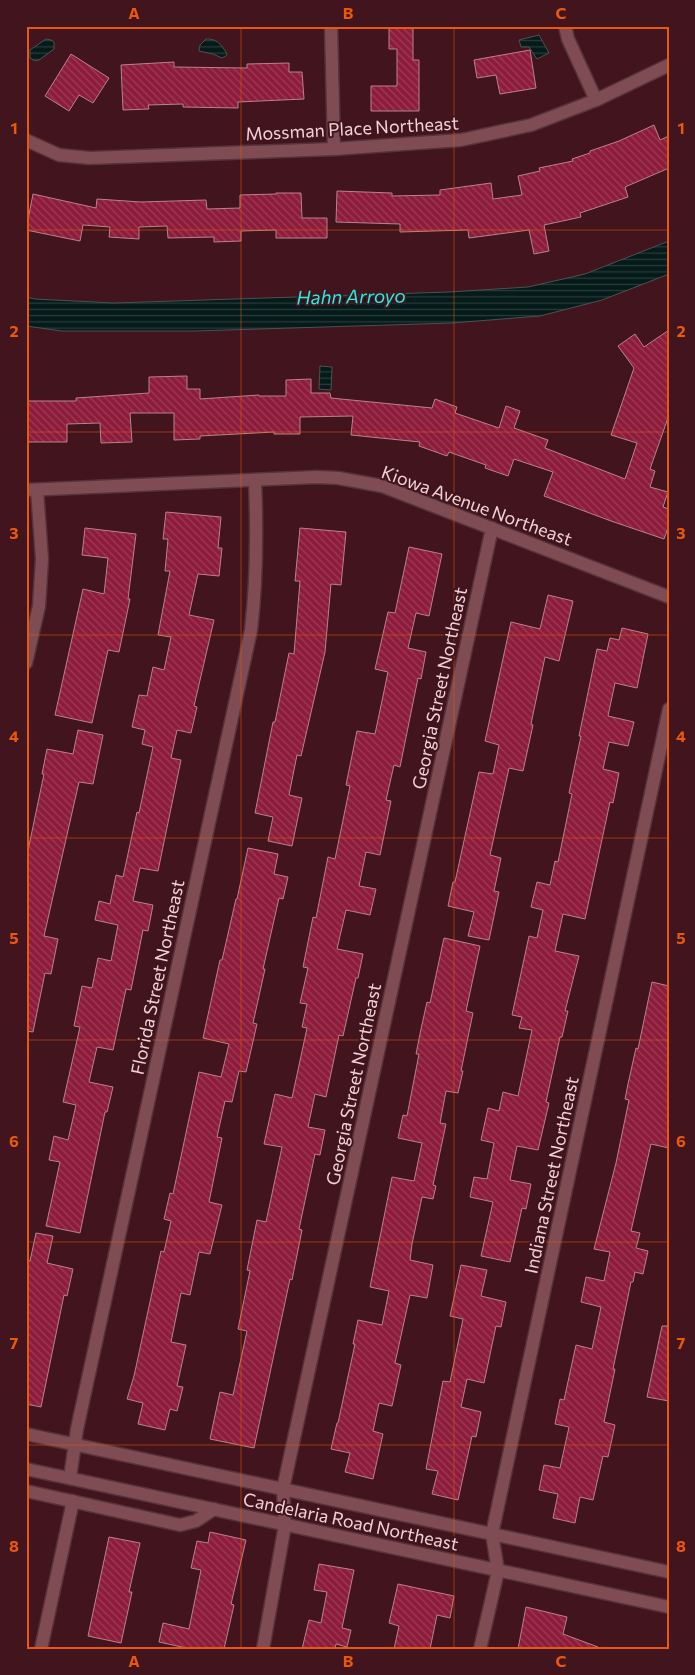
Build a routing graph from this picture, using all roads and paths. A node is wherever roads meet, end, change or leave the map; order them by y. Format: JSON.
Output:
{"nodes":[{"id":1,"x":331,"y":26,"type":"edge"},
{"id":2,"x":565,"y":26,"type":"edge"},
{"id":3,"x":669,"y":65,"type":"edge"},
{"id":4,"x":596,"y":100,"type":"junction"},
{"id":5,"x":26,"y":140,"type":"edge"},
{"id":6,"x":334,"y":149,"type":"junction"},
{"id":7,"x":255,"y":481,"type":"junction"},
{"id":8,"x":31,"y":490,"type":"edge"},
{"id":9,"x":492,"y":528,"type":"junction"},
{"id":10,"x":669,"y":597,"type":"edge"},
{"id":11,"x":26,"y":663,"type":"edge"},
{"id":12,"x":669,"y":709,"type":"edge"},
{"id":13,"x":26,"y":1434,"type":"edge"},
{"id":14,"x":74,"y":1444,"type":"junction"},
{"id":15,"x":26,"y":1469,"type":"edge"},
{"id":16,"x":70,"y":1478,"type":"junction"},
{"id":17,"x":283,"y":1489,"type":"junction"},
{"id":18,"x":26,"y":1491,"type":"edge"},
{"id":19,"x":73,"y":1501,"type":"junction"},
{"id":20,"x":214,"y":1509,"type":"junction"},
{"id":21,"x":285,"y":1525,"type":"junction"},
{"id":22,"x":492,"y":1534,"type":"junction"},
{"id":23,"x":498,"y":1571,"type":"junction"},
{"id":24,"x":669,"y":1572,"type":"edge"},
{"id":25,"x":669,"y":1607,"type":"edge"},
{"id":26,"x":41,"y":1649,"type":"edge"},
{"id":27,"x":263,"y":1649,"type":"edge"},
{"id":28,"x":480,"y":1649,"type":"edge"}],
"edges":[{"from":1,"to":6,"type":"street"},
{"from":2,"to":4,"type":"street"},
{"from":3,"to":4,"type":"street","name":"Mossman Place Northeast"},
{"from":4,"to":6,"type":"street","name":"Mossman Place Northeast"},
{"from":5,"to":6,"type":"street","name":"Mossman Place Northeast"},
{"from":7,"to":8,"type":"street","name":"Kiowa Avenue Northeast"},
{"from":7,"to":9,"type":"street","name":"Kiowa Avenue Northeast"},
{"from":7,"to":14,"type":"street","name":"Florida Street Northeast"},
{"from":8,"to":11,"type":"street"},
{"from":9,"to":10,"type":"street","name":"Kiowa Avenue Northeast"},
{"from":9,"to":17,"type":"street","name":"Georgia Street Northeast"},
{"from":12,"to":22,"type":"street","name":"Indiana Street Northeast"},
{"from":13,"to":14,"type":"street","name":"Candelaria Road Northeast"},
{"from":14,"to":16,"type":"street","name":"Florida Street Northeast"},
{"from":14,"to":17,"type":"street","name":"Candelaria Road Northeast"},
{"from":15,"to":16,"type":"street","name":"Candelaria Road Northeast"},
{"from":16,"to":20,"type":"street","name":"Candelaria Road Northeast"},
{"from":17,"to":21,"type":"street","name":"Georgia Street Northeast"},
{"from":17,"to":22,"type":"street","name":"Candelaria Road Northeast"},
{"from":18,"to":19,"type":"street"},
{"from":19,"to":20,"type":"street"},
{"from":19,"to":26,"type":"street"},
{"from":20,"to":21,"type":"street","name":"Candelaria Road Northeast"},
{"from":21,"to":23,"type":"street","name":"Candelaria Road Northeast"},
{"from":21,"to":27,"type":"street","name":"Georgia Street Northeast"},
{"from":22,"to":23,"type":"street","name":"Indiana Street Northeast"},
{"from":22,"to":24,"type":"street","name":"Candelaria Road Northeast"},
{"from":23,"to":25,"type":"street","name":"Candelaria Road Northeast"},
{"from":23,"to":28,"type":"street","name":"Indiana Street Northeast"}]}
